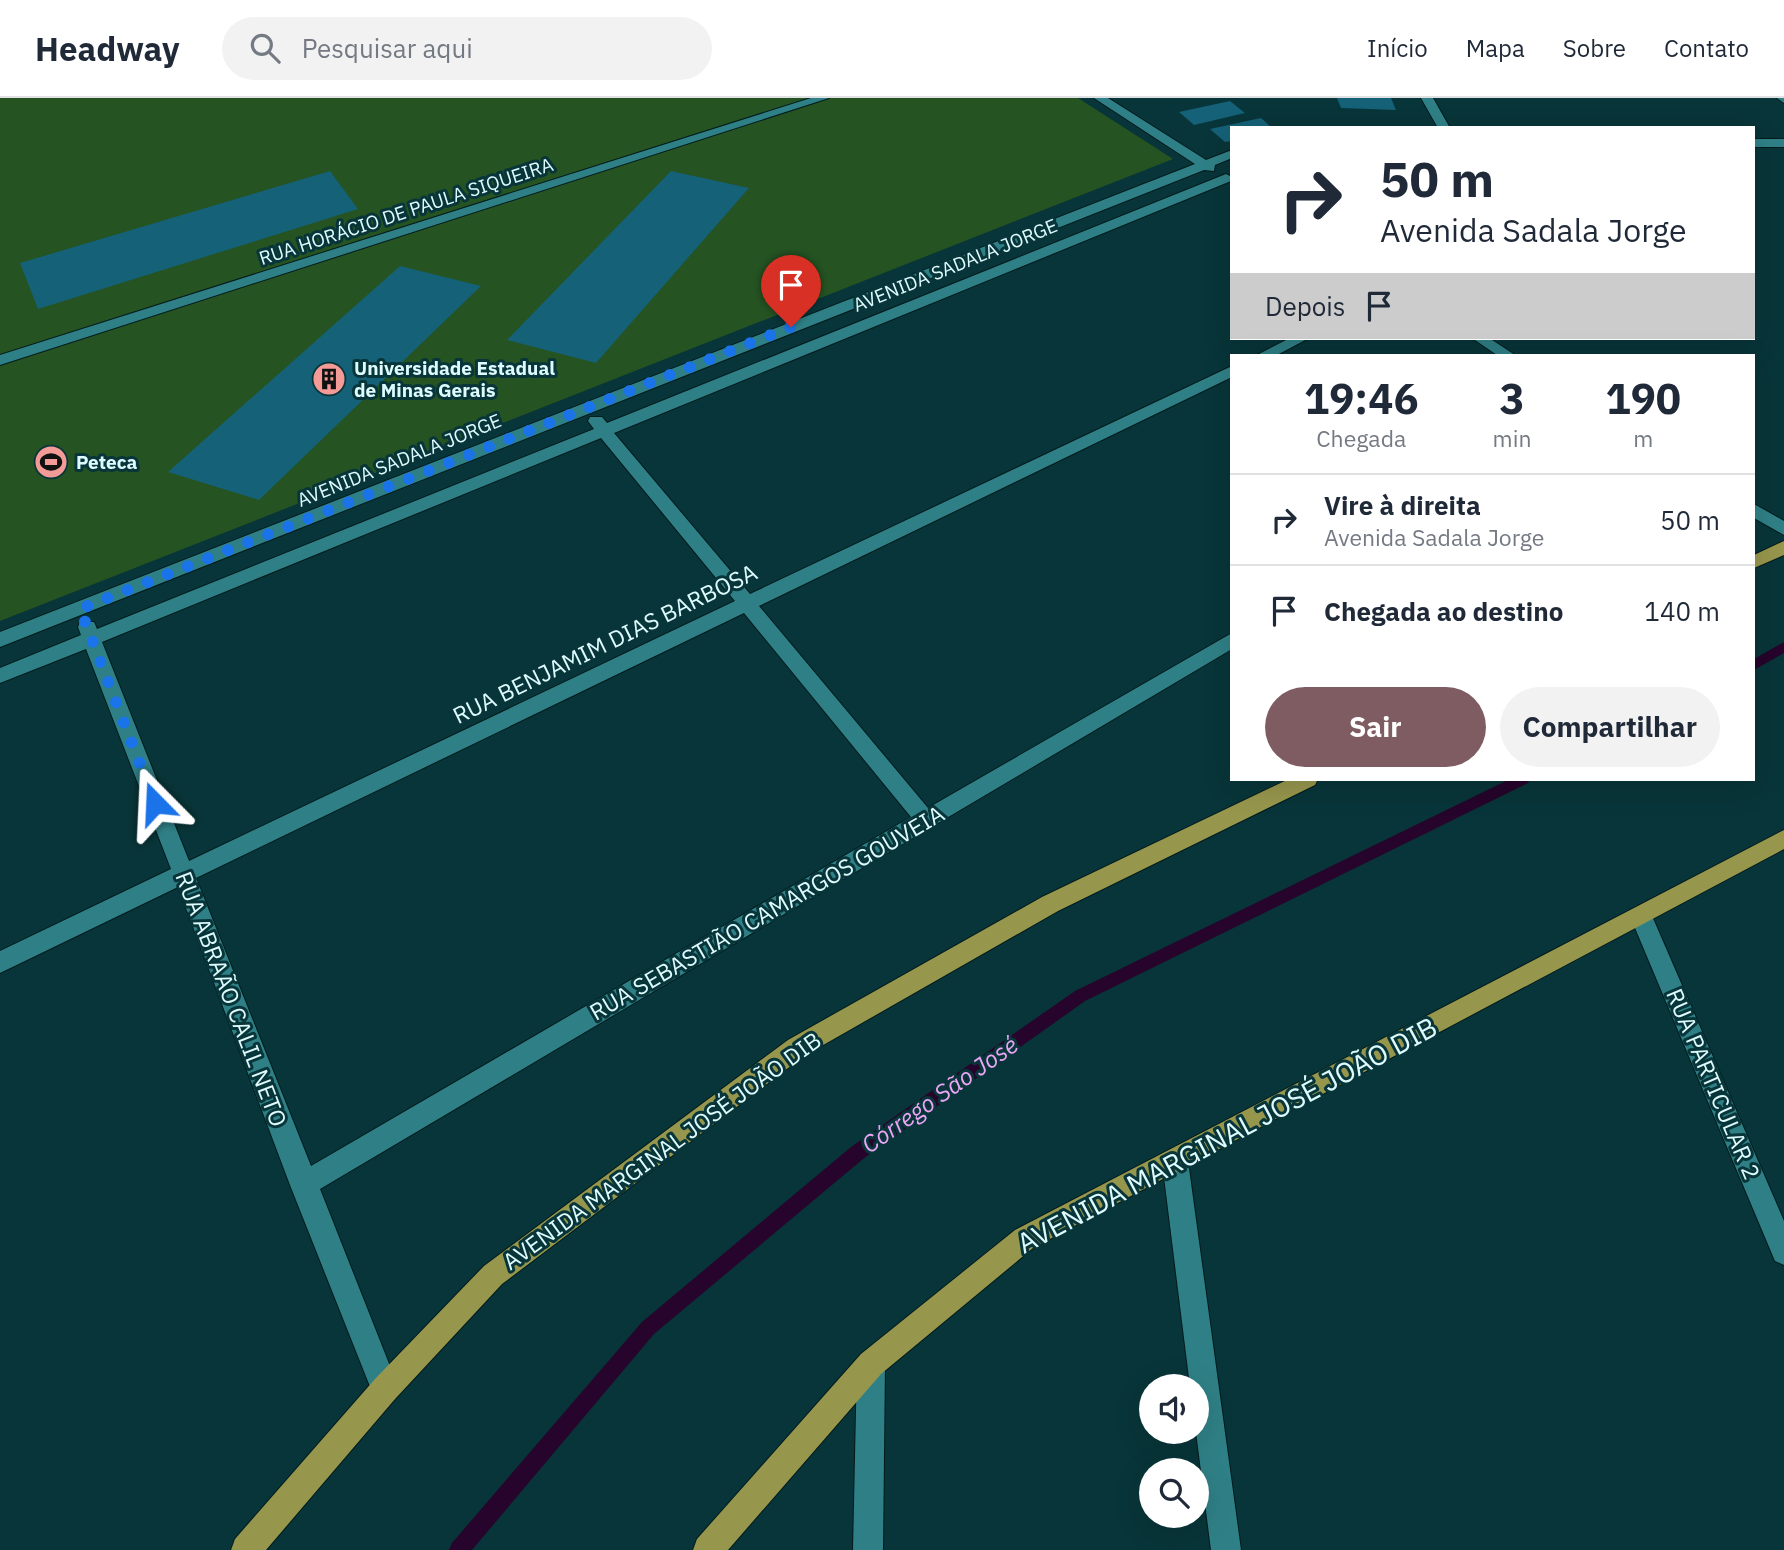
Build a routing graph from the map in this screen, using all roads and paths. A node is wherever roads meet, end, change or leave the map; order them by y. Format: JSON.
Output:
{"nodes":[{"id":1,"x":823,"y":98,"type":"edge"},
{"id":2,"x":1100,"y":98,"type":"edge"},
{"id":3,"x":1427,"y":98,"type":"edge"},
{"id":4,"x":1443,"y":126,"type":"edge"},
{"id":5,"x":1784,"y":143,"type":"edge"},
{"id":6,"x":1755,"y":144,"type":"edge"},
{"id":7,"x":1230,"y":155,"type":"edge"},
{"id":8,"x":1204,"y":164,"type":"junction"},
{"id":9,"x":1230,"y":175,"type":"edge"},
{"id":10,"x":1298,"y":340,"type":"edge"},
{"id":11,"x":1482,"y":340,"type":"edge"},
{"id":12,"x":1267,"y":354,"type":"edge"},
{"id":13,"x":1505,"y":354,"type":"edge"},
{"id":14,"x":0,"y":360,"type":"edge"},
{"id":15,"x":1230,"y":372,"type":"edge"},
{"id":16,"x":585,"y":409,"type":"junction"},
{"id":17,"x":603,"y":431,"type":"junction"},
{"id":18,"x":1755,"y":511,"type":"edge"},
{"id":19,"x":1784,"y":529,"type":"edge"},
{"id":20,"x":1784,"y":547,"type":"edge"},
{"id":21,"x":1755,"y":562,"type":"edge"},
{"id":22,"x":747,"y":604,"type":"junction"},
{"id":23,"x":80,"y":609,"type":"junction"},
{"id":24,"x":92,"y":639,"type":"junction"},
{"id":25,"x":0,"y":640,"type":"edge"},
{"id":26,"x":1230,"y":641,"type":"edge"},
{"id":27,"x":0,"y":676,"type":"edge"},
{"id":28,"x":1304,"y":781,"type":"edge"},
{"id":29,"x":926,"y":820,"type":"junction"},
{"id":30,"x":1784,"y":839,"type":"edge"},
{"id":31,"x":183,"y":874,"type":"junction"},
{"id":32,"x":1641,"y":916,"type":"junction"},
{"id":33,"x":0,"y":961,"type":"edge"},
{"id":34,"x":1175,"y":1161,"type":"junction"},
{"id":35,"x":303,"y":1185,"type":"junction"},
{"id":36,"x":1784,"y":1252,"type":"edge"},
{"id":37,"x":870,"y":1364,"type":"junction"},
{"id":38,"x":384,"y":1389,"type":"junction"},
{"id":39,"x":246,"y":1550,"type":"edge"},
{"id":40,"x":708,"y":1550,"type":"edge"},
{"id":41,"x":868,"y":1550,"type":"edge"},
{"id":42,"x":1226,"y":1550,"type":"edge"}],
"edges":[{"from":1,"to":14,"type":"street","name":"RUA HORÁCIO DE PAULA SIQUEIRA"},
{"from":2,"to":8,"type":"street"},
{"from":3,"to":4,"type":"street"},
{"from":5,"to":6,"type":"street"},
{"from":7,"to":8,"type":"street","name":"AVENIDA SADALA JORGE"},
{"from":8,"to":9,"type":"street"},
{"from":8,"to":16,"type":"street","name":"AVENIDA SADALA JORGE"},
{"from":9,"to":17,"type":"street","name":"AVENIDA SADALA JORGE"},
{"from":10,"to":12,"type":"street"},
{"from":11,"to":13,"type":"street"},
{"from":15,"to":22,"type":"street","name":"RUA BENJAMIM DIAS BARBOSA"},
{"from":16,"to":17,"type":"street"},
{"from":16,"to":23,"type":"street","name":"AVENIDA SADALA JORGE"},
{"from":17,"to":22,"type":"street"},
{"from":17,"to":24,"type":"street","name":"AVENIDA SADALA JORGE"},
{"from":18,"to":19,"type":"street"},
{"from":20,"to":21,"type":"main road"},
{"from":22,"to":29,"type":"street"},
{"from":22,"to":31,"type":"street","name":"RUA BENJAMIM DIAS BARBOSA"},
{"from":23,"to":24,"type":"street","name":"RUA ABRAÃO CALIL NETO"},
{"from":23,"to":25,"type":"street","name":"AVENIDA SADALA JORGE"},
{"from":24,"to":27,"type":"street","name":"AVENIDA SADALA JORGE"},
{"from":24,"to":31,"type":"street","name":"RUA ABRAÃO CALIL NETO"},
{"from":26,"to":29,"type":"street","name":"RUA SEBASTIÃO CAMARGOS GOUVEIA"},
{"from":28,"to":38,"type":"main road","name":"AVENIDA MARGINAL JOSÉ JOÃO DIB"},
{"from":29,"to":35,"type":"street","name":"RUA SEBASTIÃO CAMARGOS GOUVEIA"},
{"from":30,"to":32,"type":"main road","name":"AVENIDA MARGINAL JOSÉ JOÃO DIB"},
{"from":31,"to":33,"type":"street","name":"RUA BENJAMIM DIAS BARBOSA"},
{"from":31,"to":35,"type":"street","name":"RUA ABRAÃO CALIL NETO"},
{"from":32,"to":34,"type":"main road","name":"AVENIDA MARGINAL JOSÉ JOÃO DIB"},
{"from":32,"to":36,"type":"street","name":"RUA PARTICULAR 2"},
{"from":34,"to":37,"type":"main road","name":"AVENIDA MARGINAL JOSÉ JOÃO DIB"},
{"from":34,"to":42,"type":"street"},
{"from":35,"to":38,"type":"street","name":"RUA ABRAÃO CALIL NETO"},
{"from":37,"to":40,"type":"main road","name":"AVENIDA MARGINAL JOSÉ JOÃO DIB"},
{"from":37,"to":41,"type":"street"},
{"from":38,"to":39,"type":"main road","name":"AVENIDA MARGINAL JOSÉ JOÃO DIB"}]}
